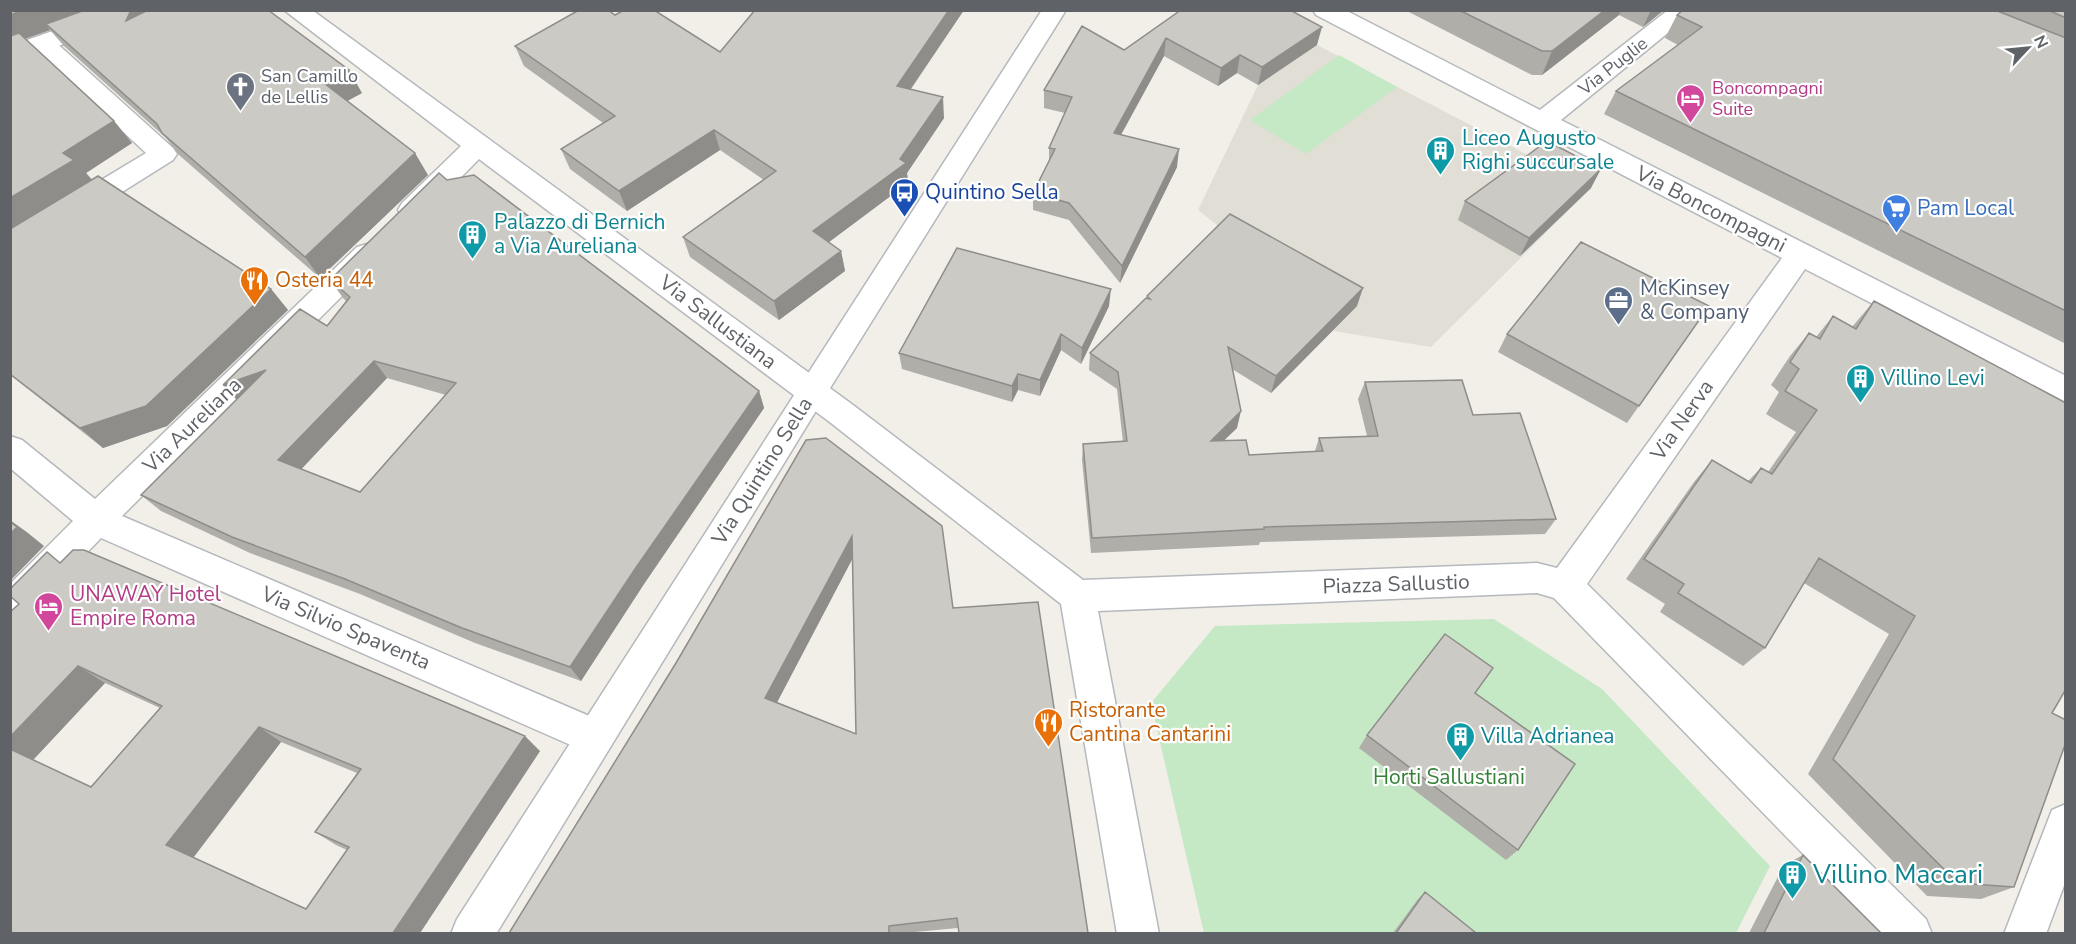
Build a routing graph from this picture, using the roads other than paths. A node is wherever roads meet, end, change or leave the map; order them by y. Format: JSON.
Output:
{"nodes":[{"id":1,"x":137,"y":10,"type":"edge"},
{"id":2,"x":296,"y":10,"type":"edge"},
{"id":3,"x":1054,"y":10,"type":"edge"},
{"id":4,"x":1325,"y":10,"type":"edge"},
{"id":5,"x":1684,"y":10,"type":"edge"},
{"id":6,"x":43,"y":44,"type":"junction"},
{"id":7,"x":10,"y":55,"type":"edge"},
{"id":8,"x":1542,"y":122,"type":"junction"},
{"id":9,"x":479,"y":144,"type":"junction"},
{"id":10,"x":10,"y":249,"type":"edge"},
{"id":11,"x":1800,"y":254,"type":"junction"},
{"id":12,"x":2066,"y":391,"type":"edge"},
{"id":13,"x":811,"y":392,"type":"junction"},
{"id":14,"x":10,"y":449,"type":"edge"},
{"id":15,"x":96,"y":520,"type":"junction"},
{"id":16,"x":1565,"y":586,"type":"junction"},
{"id":17,"x":1077,"y":596,"type":"junction"},
{"id":18,"x":10,"y":608,"type":"edge"},
{"id":19,"x":595,"y":737,"type":"junction"},
{"id":20,"x":2066,"y":824,"type":"edge"},
{"id":21,"x":472,"y":933,"type":"edge"},
{"id":22,"x":1138,"y":933,"type":"edge"},
{"id":23,"x":1911,"y":933,"type":"edge"},
{"id":24,"x":2025,"y":933,"type":"edge"}],
"edges":[{"from":1,"to":6,"type":"street"},
{"from":2,"to":9,"type":"street","name":"Via Sallustiana"},
{"from":3,"to":13,"type":"street","name":"Via Quintino Sella"},
{"from":4,"to":8,"type":"street","name":"Via Boncompagni"},
{"from":5,"to":8,"type":"street","name":"Via Puglie"},
{"from":6,"to":7,"type":"street"},
{"from":6,"to":10,"type":"street"},
{"from":8,"to":11,"type":"street","name":"Via Boncompagni"},
{"from":9,"to":13,"type":"street","name":"Via Sallustiana"},
{"from":9,"to":15,"type":"street","name":"Via Aureliana"},
{"from":11,"to":12,"type":"street","name":"Via Boncompagni"},
{"from":11,"to":16,"type":"street","name":"Via Nerva"},
{"from":13,"to":17,"type":"street","name":"Via Sallustiana"},
{"from":13,"to":19,"type":"street","name":"Via Quintino Sella"},
{"from":14,"to":15,"type":"street","name":"Via Silvio Spaventa"},
{"from":15,"to":18,"type":"street","name":"Via Aureliana"},
{"from":15,"to":19,"type":"street","name":"Via Silvio Spaventa"},
{"from":16,"to":17,"type":"street","name":"Piazza Sallustio"},
{"from":16,"to":23,"type":"street","name":"Piazza Sallustio"},
{"from":17,"to":22,"type":"street"},
{"from":19,"to":21,"type":"street","name":"Via Quintino Sella"},
{"from":20,"to":24,"type":"street"}]}
